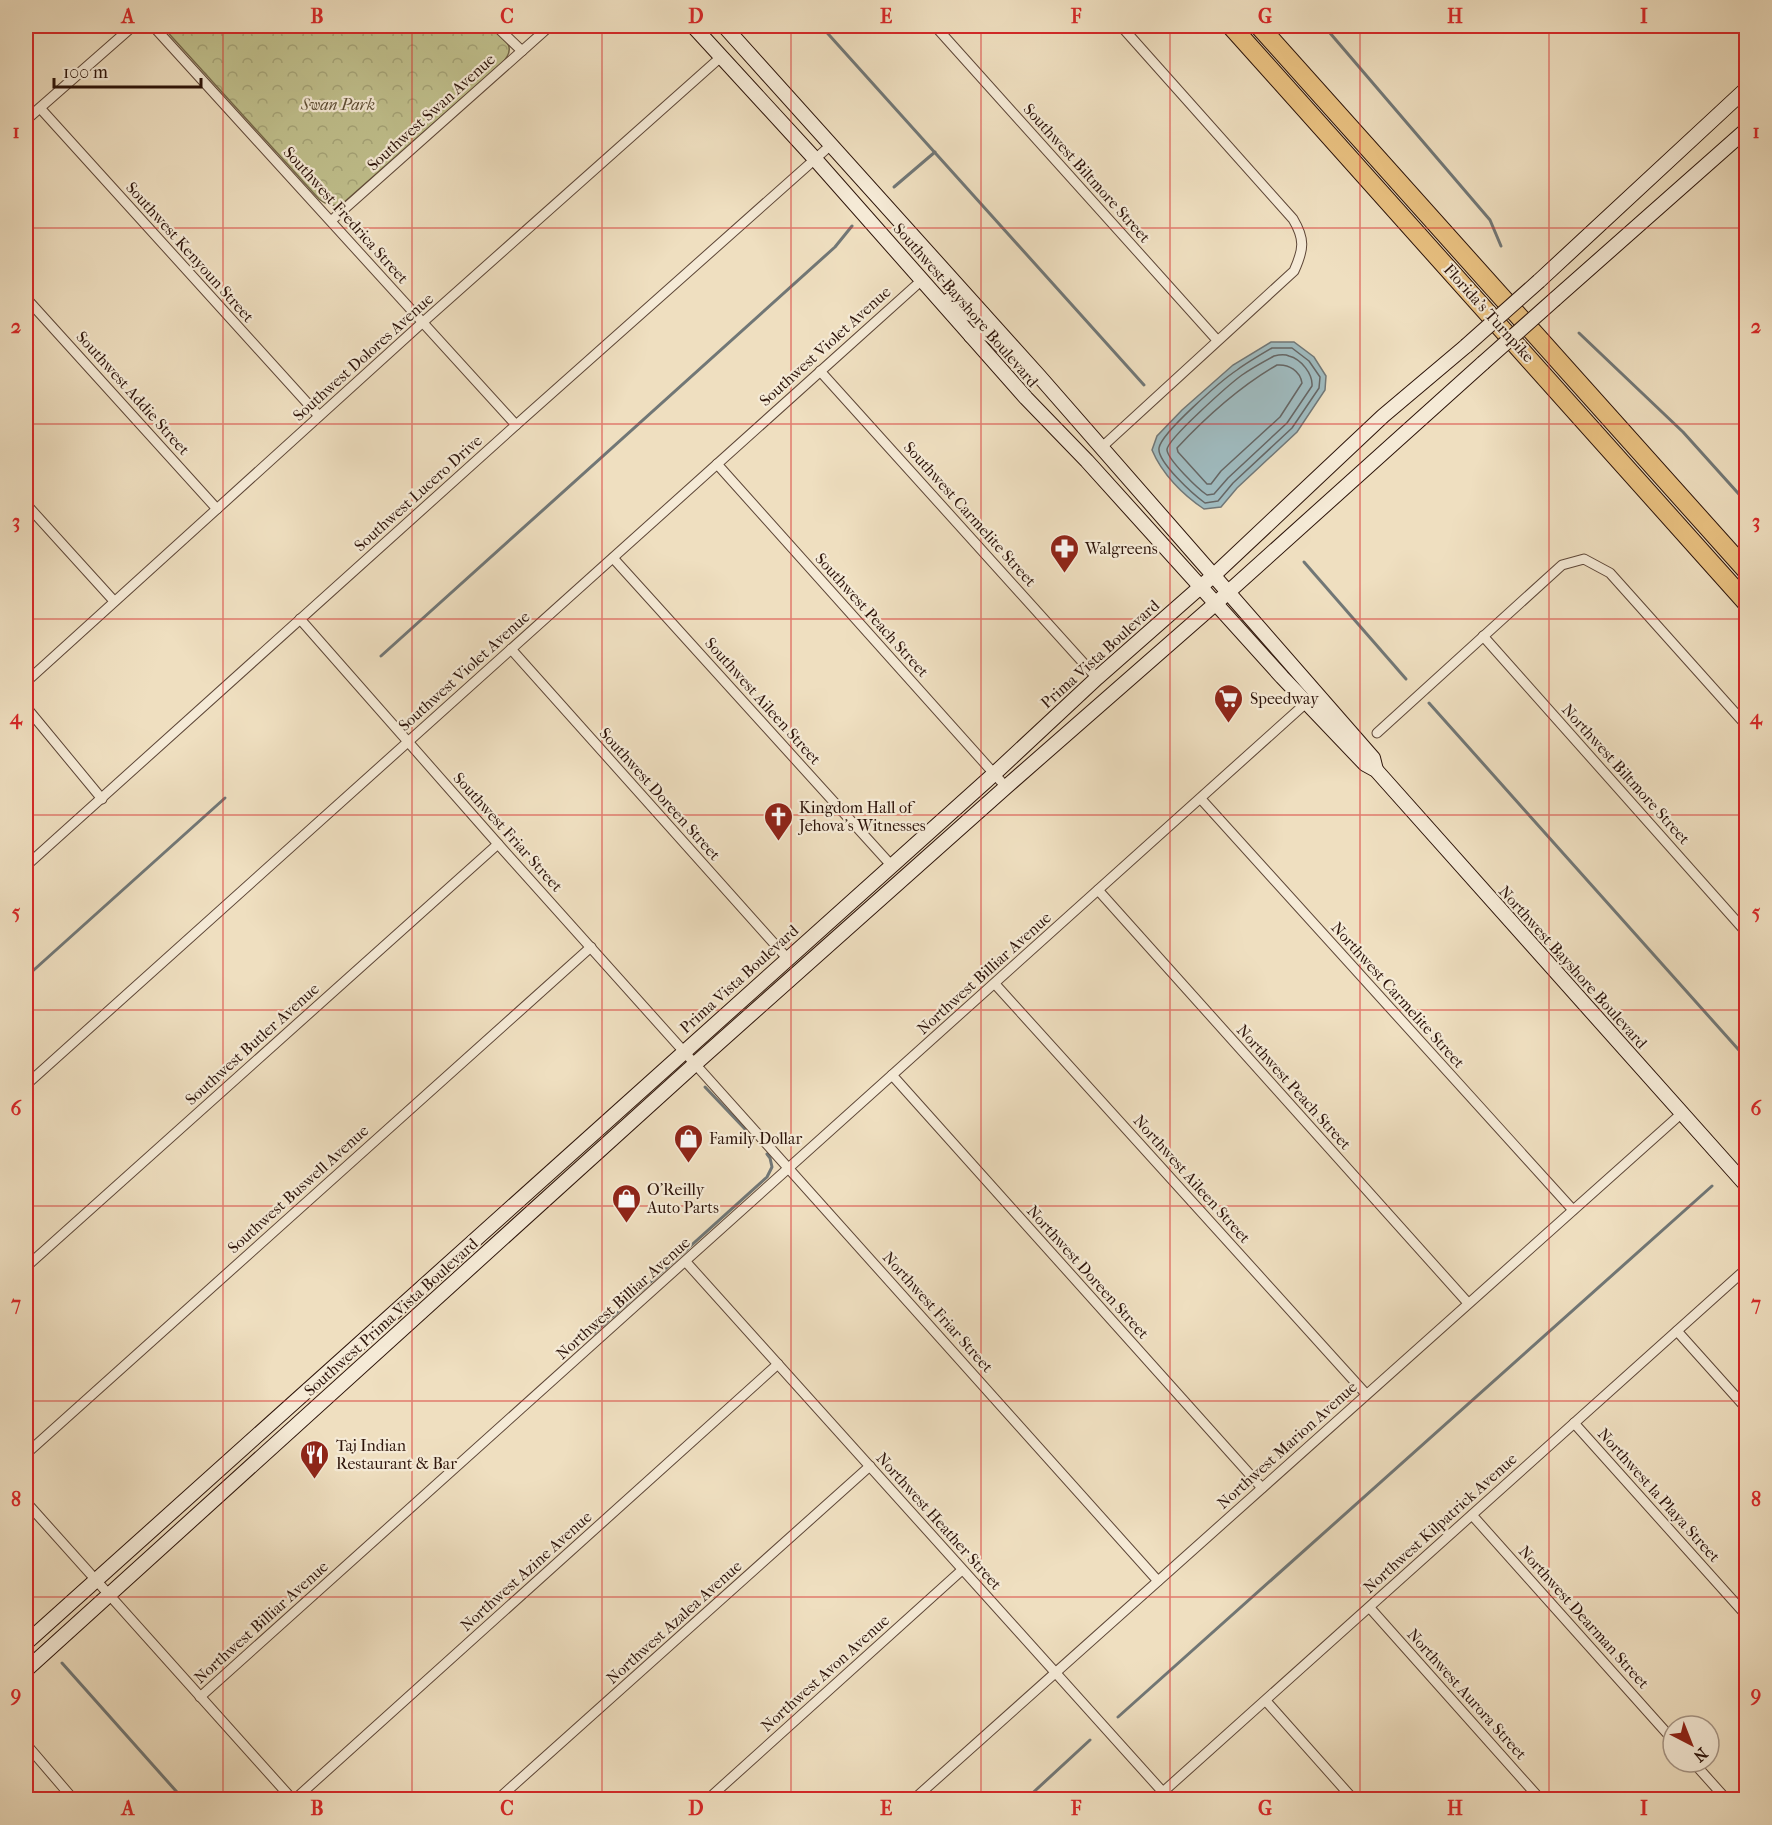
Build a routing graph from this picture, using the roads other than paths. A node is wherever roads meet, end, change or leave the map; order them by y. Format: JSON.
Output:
{"nodes":[{"id":1,"x":133,"y":26,"type":"edge"},
{"id":2,"x":153,"y":26,"type":"edge"},
{"id":3,"x":496,"y":26,"type":"edge"},
{"id":4,"x":550,"y":26,"type":"edge"},
{"id":5,"x":693,"y":26,"type":"edge"},
{"id":6,"x":724,"y":26,"type":"edge"},
{"id":7,"x":935,"y":26,"type":"edge"},
{"id":8,"x":1121,"y":26,"type":"edge"},
{"id":9,"x":1231,"y":26,"type":"edge"},
{"id":10,"x":1259,"y":26,"type":"edge"},
{"id":11,"x":522,"y":51,"type":"junction"},
{"id":12,"x":722,"y":56,"type":"junction"},
{"id":13,"x":1746,"y":89,"type":"edge"},
{"id":14,"x":40,"y":108,"type":"junction"},
{"id":15,"x":26,"y":120,"type":"edge"},
{"id":16,"x":1746,"y":130,"type":"edge"},
{"id":17,"x":832,"y":144,"type":"junction"},
{"id":18,"x":815,"y":159,"type":"junction"},
{"id":19,"x":332,"y":220,"type":"junction"},
{"id":20,"x":906,"y":262,"type":"junction"},
{"id":21,"x":922,"y":280,"type":"junction"},
{"id":22,"x":26,"y":298,"type":"edge"},
{"id":23,"x":983,"y":314,"type":"junction"},
{"id":24,"x":422,"y":323,"type":"junction"},
{"id":25,"x":971,"y":336,"type":"junction"},
{"id":26,"x":1217,"y":340,"type":"junction"},
{"id":27,"x":820,"y":371,"type":"junction"},
{"id":28,"x":1047,"y":385,"type":"junction"},
{"id":29,"x":319,"y":416,"type":"junction"},
{"id":30,"x":516,"y":425,"type":"junction"},
{"id":31,"x":1102,"y":447,"type":"junction"},
{"id":32,"x":717,"y":464,"type":"junction"},
{"id":33,"x":26,"y":504,"type":"edge"},
{"id":34,"x":217,"y":509,"type":"junction"},
{"id":35,"x":613,"y":558,"type":"junction"},
{"id":36,"x":1746,"y":570,"type":"edge"},
{"id":37,"x":1214,"y":575,"type":"junction"},
{"id":38,"x":1200,"y":586,"type":"junction"},
{"id":39,"x":1228,"y":592,"type":"junction"},
{"id":40,"x":114,"y":601,"type":"junction"},
{"id":41,"x":1746,"y":602,"type":"edge"},
{"id":42,"x":1215,"y":604,"type":"junction"},
{"id":43,"x":300,"y":619,"type":"junction"},
{"id":44,"x":1483,"y":636,"type":"junction"},
{"id":45,"x":511,"y":649,"type":"junction"},
{"id":46,"x":1097,"y":678,"type":"junction"},
{"id":47,"x":26,"y":682,"type":"edge"},
{"id":48,"x":1306,"y":703,"type":"junction"},
{"id":49,"x":26,"y":707,"type":"edge"},
{"id":50,"x":1746,"y":725,"type":"edge"},
{"id":51,"x":1377,"y":733,"type":"dead end"},
{"id":52,"x":407,"y":741,"type":"junction"},
{"id":53,"x":1376,"y":770,"type":"junction"},
{"id":54,"x":994,"y":774,"type":"junction"},
{"id":55,"x":1006,"y":787,"type":"junction"},
{"id":56,"x":102,"y":799,"type":"junction"},
{"id":57,"x":1201,"y":799,"type":"junction"},
{"id":58,"x":498,"y":844,"type":"junction"},
{"id":59,"x":891,"y":865,"type":"junction"},
{"id":60,"x":26,"y":866,"type":"edge"},
{"id":61,"x":1098,"y":890,"type":"junction"},
{"id":62,"x":1746,"y":932,"type":"edge"},
{"id":63,"x":591,"y":947,"type":"junction"},
{"id":64,"x":786,"y":958,"type":"junction"},
{"id":65,"x":995,"y":984,"type":"junction"},
{"id":66,"x":684,"y":1051,"type":"junction"},
{"id":67,"x":695,"y":1064,"type":"junction"},
{"id":68,"x":892,"y":1076,"type":"junction"},
{"id":69,"x":26,"y":1085,"type":"edge"},
{"id":70,"x":1682,"y":1113,"type":"junction"},
{"id":71,"x":790,"y":1168,"type":"junction"},
{"id":72,"x":1746,"y":1185,"type":"edge"},
{"id":73,"x":1573,"y":1210,"type":"junction"},
{"id":74,"x":686,"y":1262,"type":"junction"},
{"id":75,"x":26,"y":1267,"type":"edge"},
{"id":76,"x":1746,"y":1269,"type":"edge"},
{"id":77,"x":1468,"y":1303,"type":"junction"},
{"id":78,"x":1677,"y":1331,"type":"junction"},
{"id":79,"x":778,"y":1364,"type":"junction"},
{"id":80,"x":1366,"y":1394,"type":"junction"},
{"id":81,"x":1746,"y":1408,"type":"edge"},
{"id":82,"x":1574,"y":1423,"type":"junction"},
{"id":83,"x":26,"y":1454,"type":"edge"},
{"id":84,"x":870,"y":1466,"type":"junction"},
{"id":85,"x":1262,"y":1488,"type":"junction"},
{"id":86,"x":26,"y":1502,"type":"edge"},
{"id":87,"x":1472,"y":1515,"type":"junction"},
{"id":88,"x":962,"y":1570,"type":"junction"},
{"id":89,"x":95,"y":1581,"type":"junction"},
{"id":90,"x":1158,"y":1581,"type":"junction"},
{"id":91,"x":108,"y":1595,"type":"junction"},
{"id":92,"x":1370,"y":1608,"type":"junction"},
{"id":93,"x":1746,"y":1615,"type":"edge"},
{"id":94,"x":26,"y":1643,"type":"edge"},
{"id":95,"x":26,"y":1670,"type":"edge"},
{"id":96,"x":1056,"y":1673,"type":"junction"},
{"id":97,"x":200,"y":1697,"type":"junction"},
{"id":98,"x":1266,"y":1701,"type":"junction"},
{"id":99,"x":1661,"y":1727,"type":"edge"},
{"id":100,"x":26,"y":1744,"type":"edge"},
{"id":101,"x":1703,"y":1774,"type":"edge"},
{"id":102,"x":1162,"y":1791,"type":"junction"},
{"id":103,"x":74,"y":1800,"type":"edge"},
{"id":104,"x":293,"y":1800,"type":"edge"},
{"id":105,"x":497,"y":1800,"type":"edge"},
{"id":106,"x":707,"y":1800,"type":"edge"},
{"id":107,"x":913,"y":1800,"type":"edge"},
{"id":108,"x":1154,"y":1800,"type":"edge"},
{"id":109,"x":1170,"y":1800,"type":"edge"},
{"id":110,"x":1354,"y":1800,"type":"edge"},
{"id":111,"x":1541,"y":1800,"type":"edge"},
{"id":112,"x":1726,"y":1800,"type":"edge"}],
"edges":[{"from":1,"to":14,"type":"street"},
{"from":2,"to":19,"type":"street","name":"Southwest Fredrica Street"},
{"from":3,"to":11,"type":"street"},
{"from":4,"to":11,"type":"street","name":"Southwest Swan Avenue"},
{"from":5,"to":12,"type":"main road","name":"Southwest Bayshore Boulevard"},
{"from":6,"to":17,"type":"main road","name":"Southwest Bayshore Boulevard"},
{"from":7,"to":26,"type":"street","name":"Southwest Biltmore Street"},
{"from":8,"to":26,"type":"street"},
{"from":9,"to":41,"type":"highway","name":"Florida's Turnpike"},
{"from":10,"to":36,"type":"highway","name":"Florida's Turnpike"},
{"from":11,"to":19,"type":"street","name":"Southwest Swan Avenue"},
{"from":12,"to":18,"type":"main road","name":"Southwest Bayshore Boulevard"},
{"from":12,"to":24,"type":"street","name":"Southwest Dolores Avenue"},
{"from":13,"to":37,"type":"main road","name":"Prima Vista Boulevard","bridge":true},
{"from":14,"to":15,"type":"street"},
{"from":14,"to":29,"type":"street","name":"Southwest Kenyoun Street"},
{"from":16,"to":39,"type":"main road","name":"Prima Vista Boulevard","bridge":true},
{"from":17,"to":18,"type":"street","name":"Southwest Lucero Drive"},
{"from":17,"to":23,"type":"main road","name":"Southwest Bayshore Boulevard"},
{"from":18,"to":20,"type":"main road","name":"Southwest Bayshore Boulevard"},
{"from":18,"to":30,"type":"street","name":"Southwest Lucero Drive"},
{"from":19,"to":24,"type":"street","name":"Southwest Fredrica Street"},
{"from":20,"to":21,"type":"main road","name":"Southwest Bayshore Boulevard"},
{"from":20,"to":23,"type":"main road"},
{"from":21,"to":25,"type":"main road","name":"Southwest Bayshore Boulevard"},
{"from":21,"to":27,"type":"street","name":"Southwest Violet Avenue"},
{"from":22,"to":34,"type":"street","name":"Southwest Addie Street"},
{"from":23,"to":28,"type":"main road","name":"Southwest Bayshore Boulevard"},
{"from":24,"to":29,"type":"street","name":"Southwest Dolores Avenue"},
{"from":24,"to":30,"type":"street","name":"Southwest Fredrica Street"},
{"from":25,"to":28,"type":"main road"},
{"from":25,"to":38,"type":"main road","name":"Southwest Bayshore Boulevard"},
{"from":26,"to":31,"type":"street"},
{"from":27,"to":32,"type":"street","name":"Southwest Violet Avenue"},
{"from":27,"to":46,"type":"street","name":"Southwest Carmelite Street"},
{"from":28,"to":31,"type":"main road","name":"Southwest Bayshore Boulevard"},
{"from":29,"to":34,"type":"street","name":"Southwest Dolores Avenue"},
{"from":30,"to":43,"type":"street","name":"Southwest Lucero Drive"},
{"from":31,"to":37,"type":"main road","name":"Southwest Bayshore Boulevard"},
{"from":32,"to":35,"type":"street","name":"Southwest Violet Avenue"},
{"from":32,"to":54,"type":"street","name":"Southwest Peach Street"},
{"from":33,"to":40,"type":"street"},
{"from":34,"to":40,"type":"street","name":"Southwest Dolores Avenue"},
{"from":35,"to":45,"type":"street","name":"Southwest Violet Avenue"},
{"from":35,"to":59,"type":"street","name":"Southwest Aileen Street"},
{"from":37,"to":38,"type":"main road","name":"Prima Vista Boulevard"},
{"from":37,"to":39,"type":"main road","name":"Southwest Bayshore Boulevard"},
{"from":38,"to":42,"type":"main road","name":"Southwest Bayshore Boulevard"},
{"from":38,"to":46,"type":"main road","name":"Prima Vista Boulevard"},
{"from":39,"to":42,"type":"main road","name":"Prima Vista Boulevard"},
{"from":39,"to":53,"type":"main road","name":"Northwest Bayshore Boulevard"},
{"from":40,"to":47,"type":"street","name":"Southwest Dolores Avenue"},
{"from":42,"to":48,"type":"main road","name":"Northwest Bayshore Boulevard"},
{"from":42,"to":55,"type":"main road","name":"Prima Vista Boulevard"},
{"from":43,"to":52,"type":"street","name":"Southwest Friar Street"},
{"from":43,"to":56,"type":"street","name":"Southwest Lucero Drive"},
{"from":44,"to":50,"type":"street"},
{"from":44,"to":51,"type":"street"},
{"from":44,"to":62,"type":"street","name":"Northwest Biltmore Street"},
{"from":45,"to":52,"type":"street","name":"Southwest Violet Avenue"},
{"from":45,"to":64,"type":"street","name":"Southwest Doreen Street"},
{"from":46,"to":54,"type":"main road","name":"Prima Vista Boulevard"},
{"from":48,"to":53,"type":"main road","name":"Northwest Bayshore Boulevard"},
{"from":48,"to":57,"type":"street","name":"Northwest Billiar Avenue"},
{"from":49,"to":56,"type":"street"},
{"from":52,"to":58,"type":"street","name":"Southwest Friar Street"},
{"from":52,"to":69,"type":"street","name":"Southwest Violet Avenue"},
{"from":53,"to":70,"type":"main road","name":"Northwest Bayshore Boulevard"},
{"from":54,"to":55,"type":"street","name":"Southwest Peach Street"},
{"from":54,"to":59,"type":"main road","name":"Prima Vista Boulevard"},
{"from":55,"to":67,"type":"main road","name":"Prima Vista Boulevard"},
{"from":56,"to":60,"type":"street","name":"Southwest Lucero Drive"},
{"from":57,"to":61,"type":"street","name":"Northwest Billiar Avenue"},
{"from":57,"to":73,"type":"street","name":"Northwest Carmelite Street"},
{"from":58,"to":63,"type":"street","name":"Southwest Friar Street"},
{"from":58,"to":75,"type":"street","name":"Southwest Butler Avenue"},
{"from":59,"to":64,"type":"main road","name":"Prima Vista Boulevard"},
{"from":61,"to":65,"type":"street","name":"Northwest Billiar Avenue"},
{"from":61,"to":77,"type":"street","name":"Northwest Peach Street"},
{"from":63,"to":66,"type":"street","name":"Southwest Friar Street"},
{"from":63,"to":83,"type":"street","name":"Southwest Buswell Avenue"},
{"from":64,"to":66,"type":"main road","name":"Prima Vista Boulevard"},
{"from":65,"to":68,"type":"street","name":"Northwest Billiar Avenue"},
{"from":65,"to":80,"type":"street","name":"Northwest Aileen Street"},
{"from":66,"to":67,"type":"street","name":"Southwest Friar Street"},
{"from":66,"to":89,"type":"main road","name":"Southwest Prima Vista Boulevard"},
{"from":67,"to":71,"type":"street","name":"Northwest Friar Street"},
{"from":67,"to":91,"type":"main road","name":"Southwest Prima Vista Boulevard"},
{"from":68,"to":71,"type":"street","name":"Northwest Billiar Avenue"},
{"from":68,"to":85,"type":"street","name":"Northwest Doreen Street"},
{"from":70,"to":72,"type":"main road","name":"Northwest Bayshore Boulevard"},
{"from":70,"to":73,"type":"street","name":"Northwest Marion Avenue"},
{"from":71,"to":74,"type":"street","name":"Northwest Billiar Avenue"},
{"from":71,"to":90,"type":"street","name":"Northwest Friar Street"},
{"from":73,"to":77,"type":"street","name":"Northwest Marion Avenue"},
{"from":74,"to":79,"type":"street","name":"Northwest Heather Street"},
{"from":74,"to":97,"type":"street","name":"Northwest Billiar Avenue"},
{"from":76,"to":78,"type":"street","name":"Northwest Kilpatrick Avenue"},
{"from":77,"to":80,"type":"street","name":"Northwest Marion Avenue"},
{"from":78,"to":81,"type":"street"},
{"from":78,"to":82,"type":"street","name":"Northwest Kilpatrick Avenue"},
{"from":79,"to":84,"type":"street","name":"Northwest Heather Street"},
{"from":79,"to":104,"type":"street","name":"Northwest Azine Avenue"},
{"from":80,"to":85,"type":"street","name":"Northwest Marion Avenue"},
{"from":82,"to":87,"type":"street","name":"Northwest Kilpatrick Avenue"},
{"from":82,"to":93,"type":"street","name":"Northwest la Playa Street"},
{"from":84,"to":88,"type":"street","name":"Northwest Heather Street"},
{"from":84,"to":105,"type":"street","name":"Northwest Azalea Avenue"},
{"from":85,"to":90,"type":"street","name":"Northwest Marion Avenue"},
{"from":86,"to":89,"type":"street"},
{"from":87,"to":92,"type":"street","name":"Northwest Kilpatrick Avenue"},
{"from":87,"to":99,"type":"street","name":"Northwest Dearman Street"},
{"from":88,"to":96,"type":"street","name":"Northwest Heather Street"},
{"from":88,"to":106,"type":"street","name":"Northwest Avon Avenue"},
{"from":89,"to":91,"type":"street"},
{"from":89,"to":94,"type":"main road","name":"Southwest Prima Vista Boulevard"},
{"from":90,"to":96,"type":"street","name":"Northwest Marion Avenue"},
{"from":91,"to":95,"type":"main road","name":"Southwest Prima Vista Boulevard"},
{"from":91,"to":97,"type":"street"},
{"from":92,"to":98,"type":"street","name":"Northwest Kilpatrick Avenue"},
{"from":92,"to":111,"type":"street","name":"Northwest Aurora Street"},
{"from":96,"to":102,"type":"street","name":"Northwest Heather Street"},
{"from":96,"to":107,"type":"street","name":"Northwest Marion Avenue"},
{"from":97,"to":104,"type":"street"},
{"from":98,"to":102,"type":"street","name":"Northwest Kilpatrick Avenue"},
{"from":98,"to":110,"type":"street"},
{"from":100,"to":103,"type":"street"},
{"from":101,"to":112,"type":"street"},
{"from":102,"to":108,"type":"street","name":"Northwest Kilpatrick Avenue"},
{"from":102,"to":109,"type":"street","name":"Northwest Heather Street"}]}
